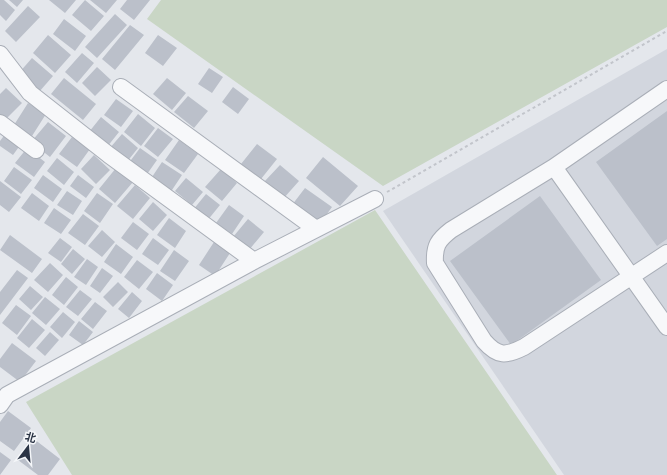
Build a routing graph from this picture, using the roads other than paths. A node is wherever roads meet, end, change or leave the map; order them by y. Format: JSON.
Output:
{"nodes":[{"id":1,"x":0,"y":54,"type":"edge"},
{"id":2,"x":121,"y":86,"type":"dead end"},
{"id":3,"x":667,"y":89,"type":"edge"},
{"id":4,"x":0,"y":123,"type":"edge"},
{"id":5,"x":36,"y":150,"type":"dead end"},
{"id":6,"x":554,"y":167,"type":"junction"},
{"id":7,"x":375,"y":199,"type":"road end"},
{"id":8,"x":316,"y":229,"type":"junction"},
{"id":9,"x":667,"y":253,"type":"edge"},
{"id":10,"x":254,"y":260,"type":"junction"},
{"id":11,"x":632,"y":277,"type":"junction"},
{"id":12,"x":667,"y":327,"type":"edge"},
{"id":13,"x":2,"y":396,"type":"edge"}],
"edges":[{"from":1,"to":10,"type":"street"},
{"from":2,"to":8,"type":"street"},
{"from":3,"to":6,"type":"street"},
{"from":4,"to":5,"type":"street"},
{"from":6,"to":11,"type":"street"},
{"from":6,"to":11,"type":"street"},
{"from":7,"to":8,"type":"street"},
{"from":8,"to":10,"type":"street"},
{"from":9,"to":11,"type":"street"},
{"from":10,"to":13,"type":"street"},
{"from":11,"to":12,"type":"street"}]}
